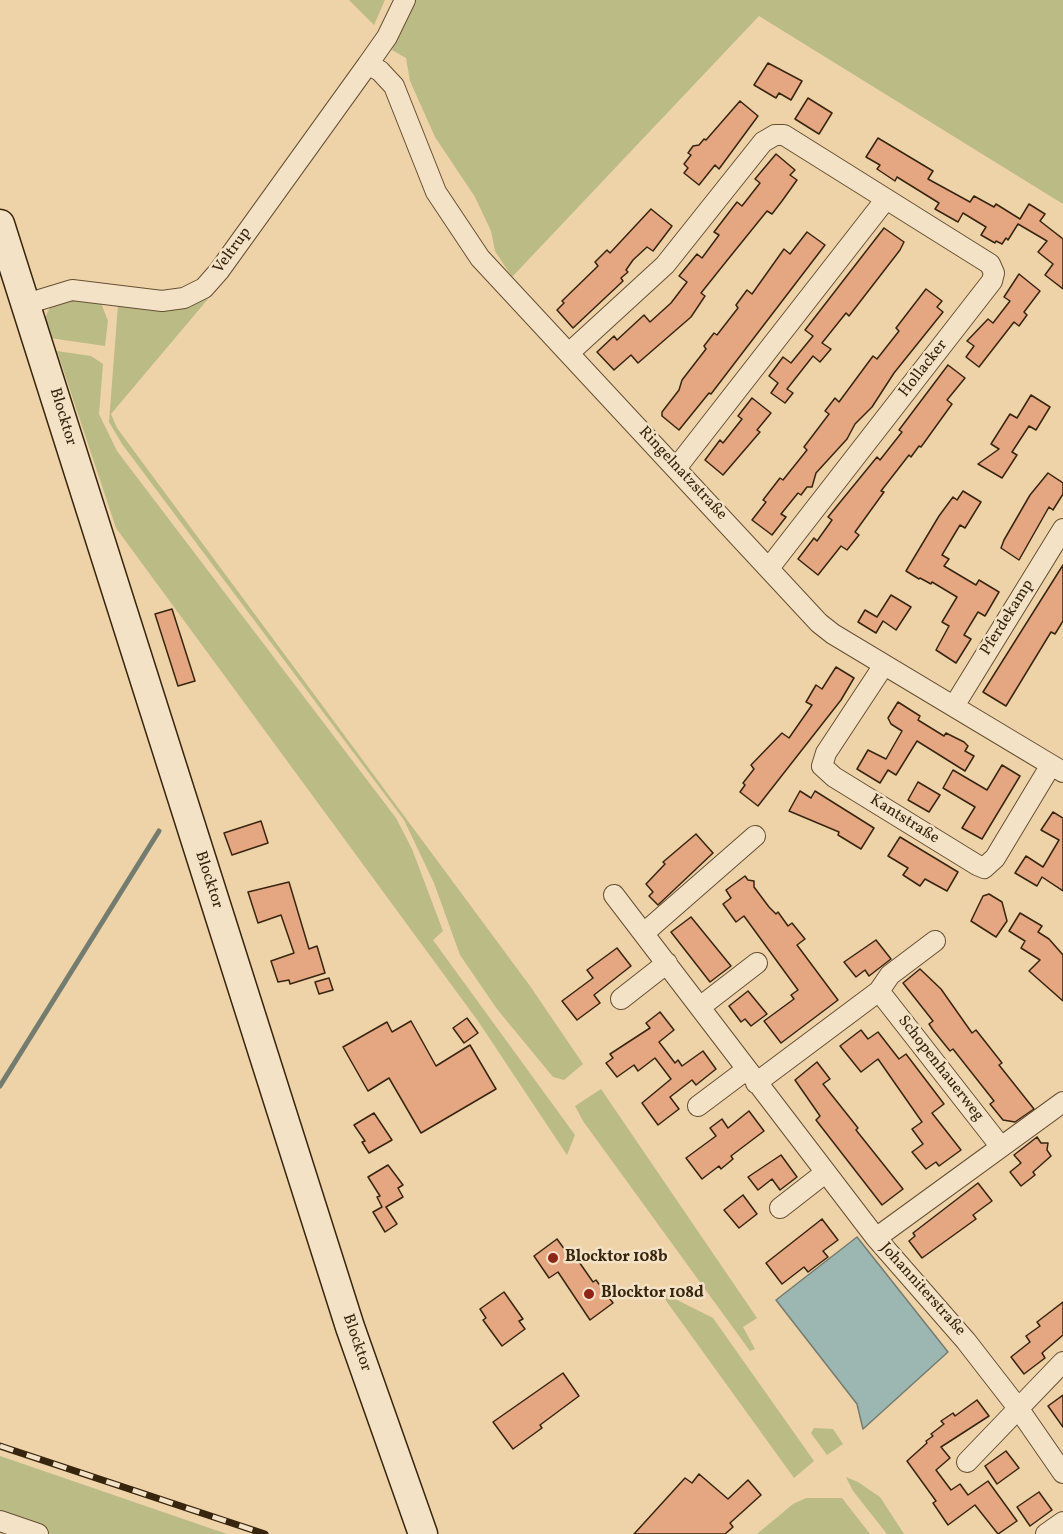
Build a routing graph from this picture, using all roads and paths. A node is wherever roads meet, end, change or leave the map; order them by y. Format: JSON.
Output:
{"nodes":[{"id":1,"x":405,"y":0,"type":"edge"},
{"id":2,"x":368,"y":64,"type":"junction"},
{"id":3,"x":886,"y":199,"type":"junction"},
{"id":4,"x":0,"y":224,"type":"edge"},
{"id":5,"x":26,"y":304,"type":"junction"},
{"id":6,"x":569,"y":353,"type":"junction"},
{"id":7,"x":677,"y":467,"type":"junction"},
{"id":8,"x":1063,"y":529,"type":"edge"},
{"id":9,"x":769,"y":568,"type":"junction"},
{"id":10,"x":884,"y":665,"type":"junction"},
{"id":11,"x":954,"y":706,"type":"junction"},
{"id":12,"x":1057,"y":769,"type":"edge"},
{"id":13,"x":755,"y":836,"type":"dead end"},
{"id":14,"x":614,"y":895,"type":"dead end"},
{"id":15,"x":644,"y":933,"type":"junction"},
{"id":16,"x":935,"y":941,"type":"dead end"},
{"id":17,"x":667,"y":963,"type":"junction"},
{"id":18,"x":757,"y":963,"type":"dead end"},
{"id":19,"x":879,"y":992,"type":"junction"},
{"id":20,"x":621,"y":999,"type":"dead end"},
{"id":21,"x":700,"y":1007,"type":"junction"},
{"id":22,"x":751,"y":1077,"type":"junction"},
{"id":23,"x":1063,"y":1102,"type":"edge"},
{"id":24,"x":698,"y":1106,"type":"dead end"},
{"id":25,"x":1001,"y":1147,"type":"junction"},
{"id":26,"x":825,"y":1173,"type":"junction"},
{"id":27,"x":780,"y":1208,"type":"dead end"},
{"id":28,"x":876,"y":1238,"type":"junction"},
{"id":29,"x":1063,"y":1362,"type":"edge"},
{"id":30,"x":1018,"y":1408,"type":"junction"},
{"id":31,"x":967,"y":1462,"type":"dead end"},
{"id":32,"x":1063,"y":1473,"type":"edge"},
{"id":33,"x":0,"y":1521,"type":"edge"},
{"id":34,"x":1063,"y":1522,"type":"edge"},
{"id":35,"x":38,"y":1534,"type":"edge"},
{"id":36,"x":423,"y":1534,"type":"edge"},
{"id":37,"x":1046,"y":1534,"type":"edge"}],
"edges":[{"from":1,"to":2,"type":"street","name":"Veltrup"},
{"from":2,"to":5,"type":"street","name":"Veltrup"},
{"from":2,"to":6,"type":"street","name":"Ringelnatzstraße"},
{"from":3,"to":6,"type":"street","name":"Hollacker"},
{"from":3,"to":7,"type":"street"},
{"from":3,"to":9,"type":"street","name":"Hollacker"},
{"from":4,"to":5,"type":"main road","name":"Blocktor"},
{"from":5,"to":36,"type":"main road","name":"Blocktor"},
{"from":6,"to":7,"type":"street","name":"Ringelnatzstraße"},
{"from":7,"to":9,"type":"street","name":"Ringelnatzstraße"},
{"from":8,"to":11,"type":"street","name":"Pferdekamp"},
{"from":9,"to":10,"type":"street","name":"Ringelnatzstraße"},
{"from":10,"to":11,"type":"street","name":"Ringelnatzstraße"},
{"from":10,"to":12,"type":"street","name":"Kantstraße"},
{"from":11,"to":12,"type":"street","name":"Ringelnatzstraße"},
{"from":13,"to":15,"type":"street"},
{"from":14,"to":15,"type":"street","name":"Johanniterstraße"},
{"from":15,"to":17,"type":"street","name":"Johanniterstraße"},
{"from":16,"to":19,"type":"street"},
{"from":17,"to":20,"type":"street"},
{"from":17,"to":21,"type":"street","name":"Johanniterstraße"},
{"from":18,"to":21,"type":"street"},
{"from":19,"to":22,"type":"street"},
{"from":19,"to":25,"type":"street","name":"Schopenhauerweg"},
{"from":21,"to":22,"type":"street","name":"Johanniterstraße"},
{"from":22,"to":24,"type":"street"},
{"from":22,"to":26,"type":"street","name":"Johanniterstraße"},
{"from":23,"to":25,"type":"street"},
{"from":25,"to":28,"type":"street"},
{"from":26,"to":27,"type":"street"},
{"from":26,"to":28,"type":"street","name":"Johanniterstraße"},
{"from":28,"to":30,"type":"street","name":"Johanniterstraße"},
{"from":29,"to":30,"type":"street"},
{"from":30,"to":31,"type":"street"},
{"from":30,"to":32,"type":"street","name":"Johanniterstraße"},
{"from":33,"to":35,"type":"street"},
{"from":34,"to":37,"type":"street"}]}
